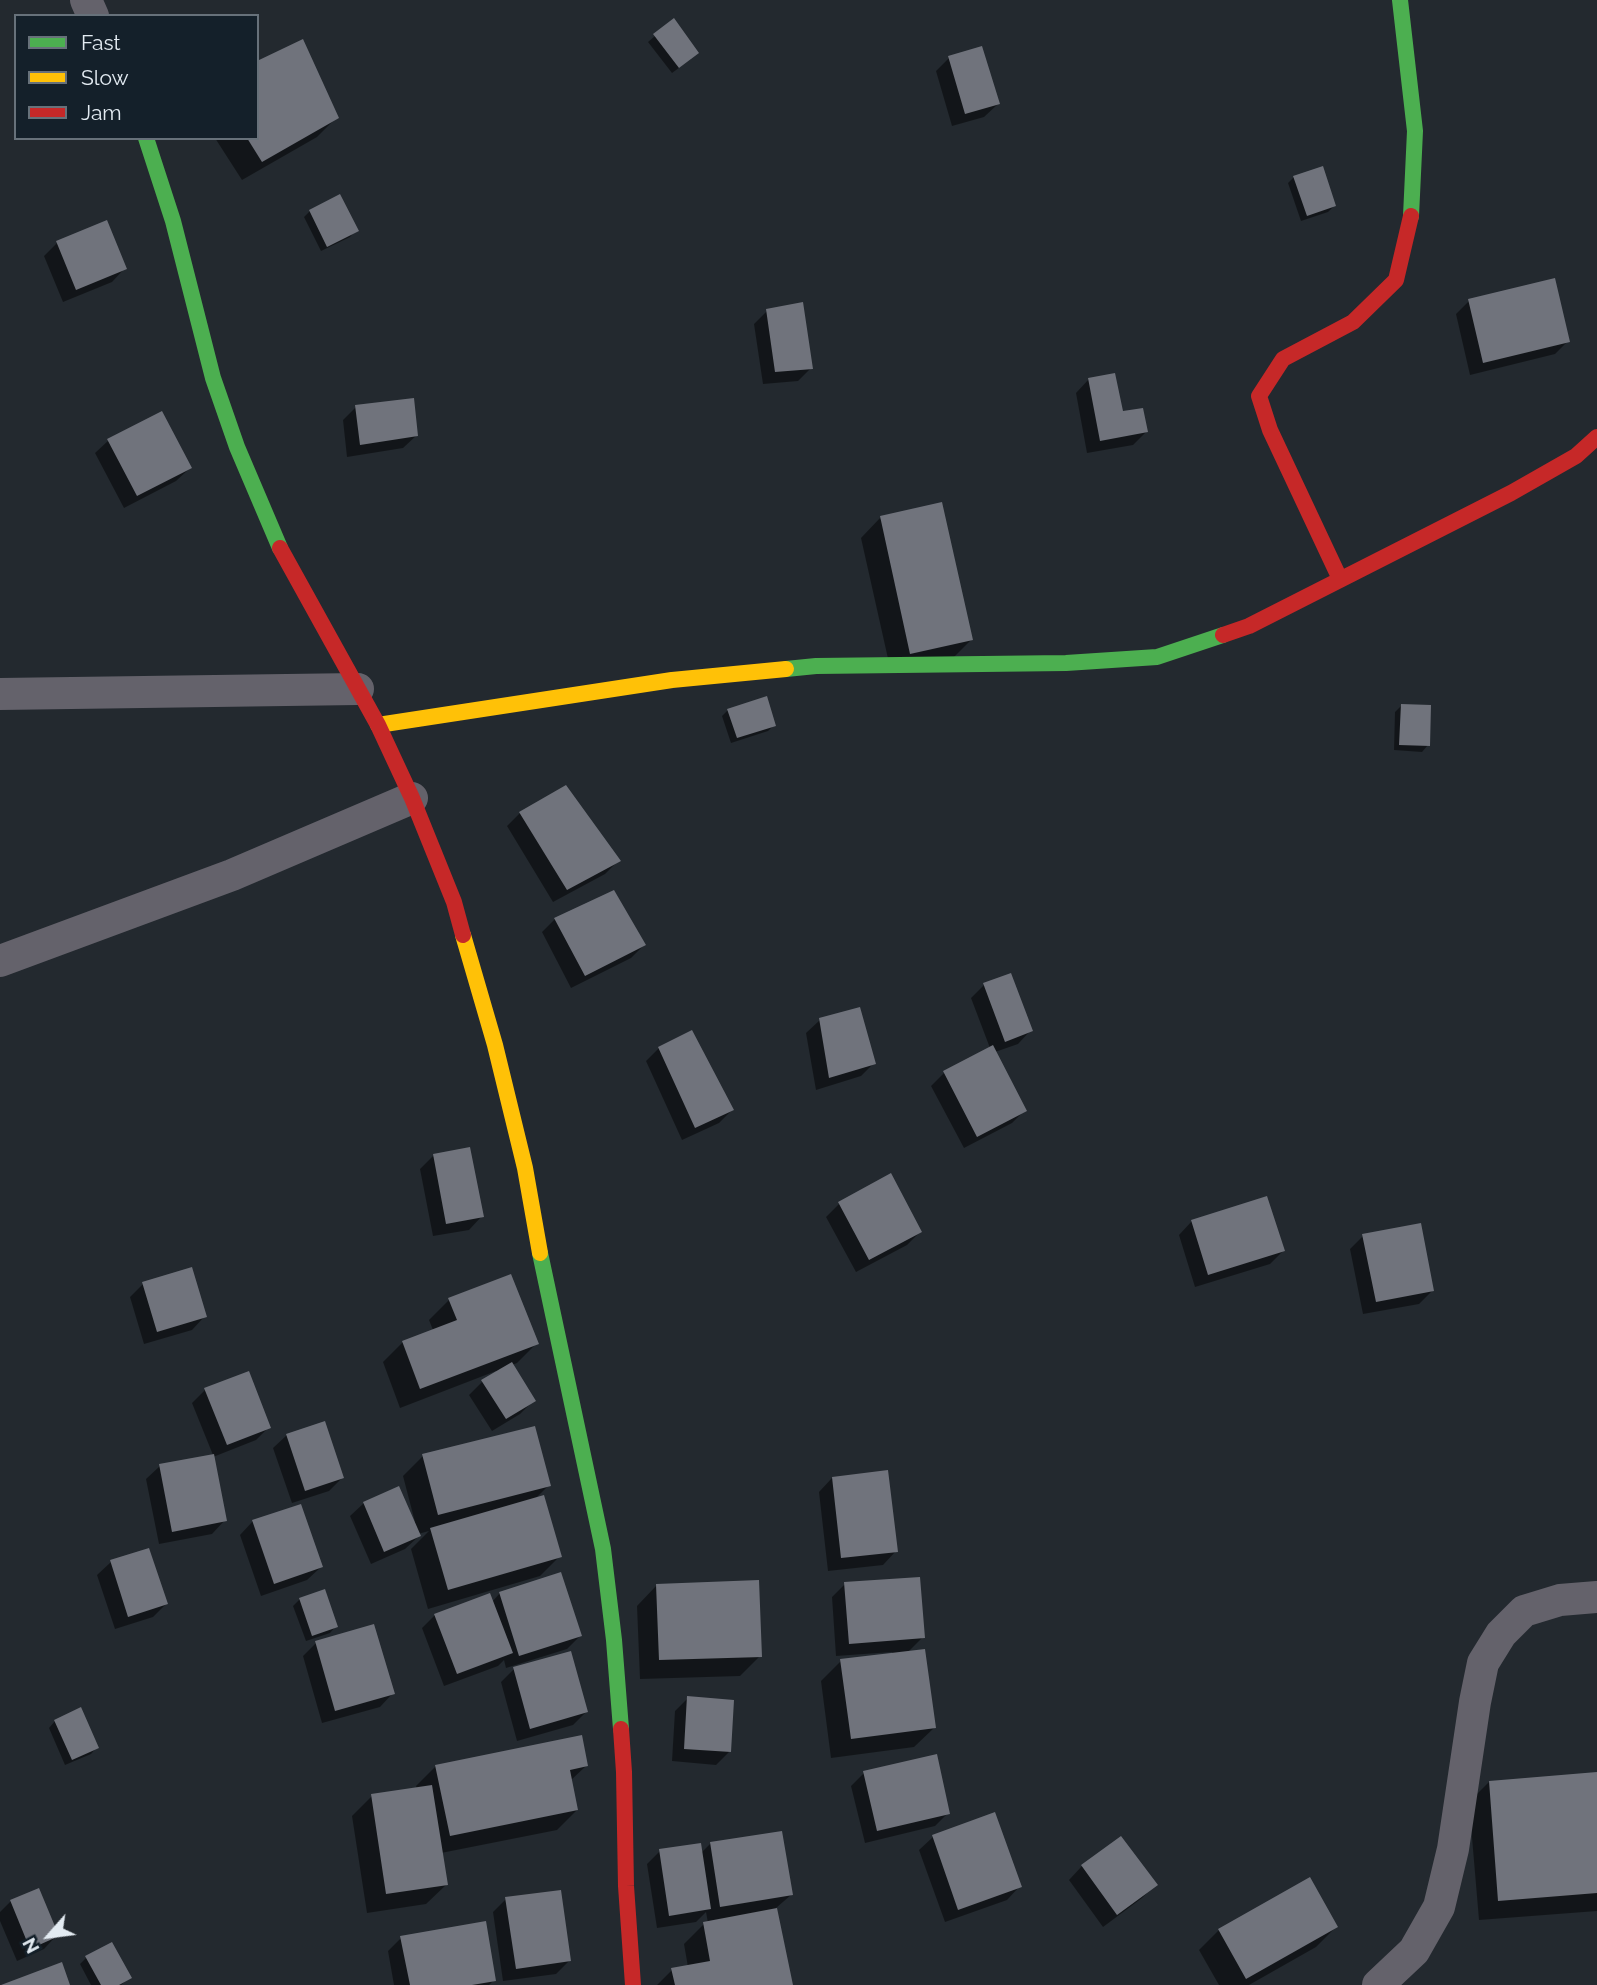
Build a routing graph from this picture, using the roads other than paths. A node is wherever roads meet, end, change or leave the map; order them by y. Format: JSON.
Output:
{"nodes":[{"id":1,"x":1400,"y":0,"type":"edge"},
{"id":2,"x":147,"y":140,"type":"edge"},
{"id":3,"x":1597,"y":437,"type":"edge"},
{"id":4,"x":1340,"y":579,"type":"junction"},
{"id":5,"x":358,"y":690,"type":"junction"},
{"id":6,"x":0,"y":694,"type":"edge"},
{"id":7,"x":378,"y":725,"type":"junction"},
{"id":8,"x":412,"y":798,"type":"junction"},
{"id":9,"x":0,"y":961,"type":"edge"},
{"id":10,"x":1597,"y":1597,"type":"edge"},
{"id":11,"x":633,"y":1985,"type":"edge"},
{"id":12,"x":1378,"y":1985,"type":"edge"}],
"edges":[{"from":1,"to":4,"type":"street"},
{"from":2,"to":5,"type":"street"},
{"from":3,"to":4,"type":"street"},
{"from":4,"to":7,"type":"street"},
{"from":5,"to":6,"type":"street"},
{"from":5,"to":7,"type":"street"},
{"from":7,"to":8,"type":"street"},
{"from":8,"to":9,"type":"street"},
{"from":8,"to":11,"type":"street"},
{"from":10,"to":12,"type":"street"}]}
